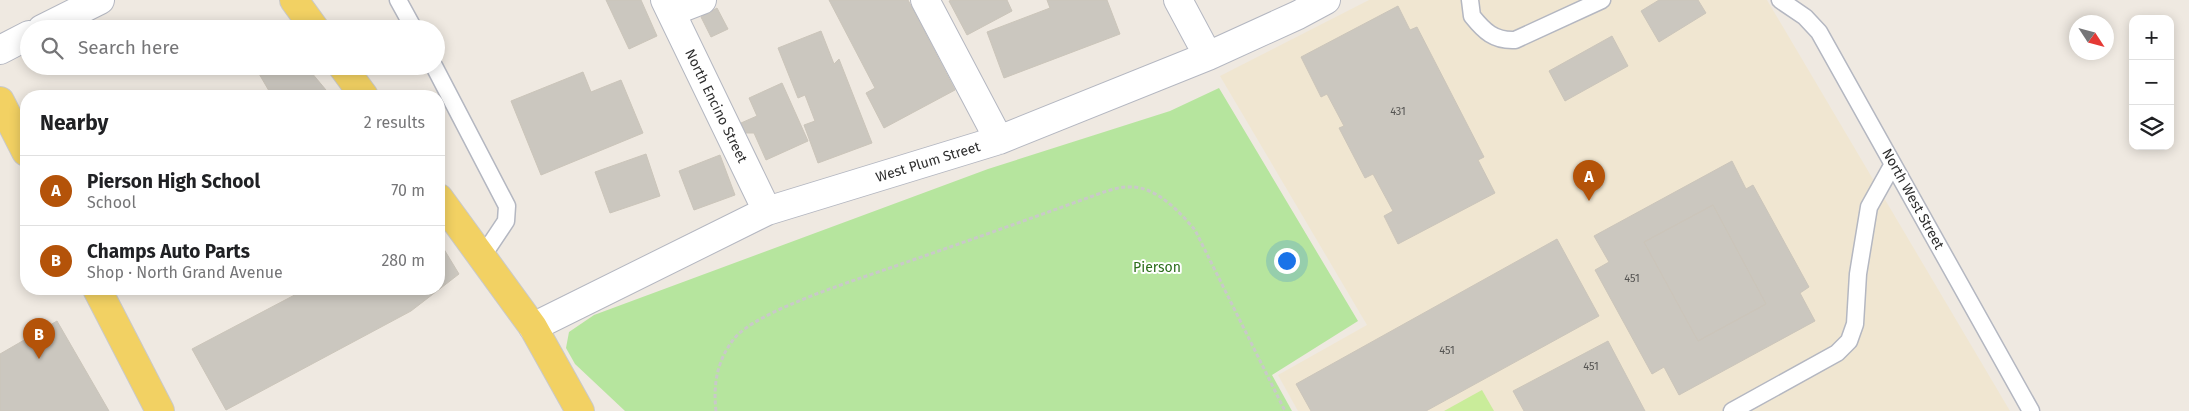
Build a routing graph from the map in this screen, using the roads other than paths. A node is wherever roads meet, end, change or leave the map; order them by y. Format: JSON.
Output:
{"nodes":[{"id":1,"x":100,"y":0,"type":"edge"},
{"id":2,"x":294,"y":0,"type":"edge"},
{"id":3,"x":398,"y":0,"type":"edge"},
{"id":4,"x":702,"y":0,"type":"edge"},
{"id":5,"x":926,"y":0,"type":"edge"},
{"id":6,"x":1178,"y":0,"type":"edge"},
{"id":7,"x":1470,"y":0,"type":"edge"},
{"id":8,"x":1602,"y":0,"type":"edge"},
{"id":9,"x":1780,"y":0,"type":"edge"},
{"id":10,"x":1317,"y":2,"type":"edge"},
{"id":11,"x":668,"y":6,"type":"edge"},
{"id":12,"x":60,"y":20,"type":"edge"},
{"id":13,"x":308,"y":20,"type":"edge"},
{"id":14,"x":409,"y":20,"type":"edge"},
{"id":15,"x":20,"y":40,"type":"edge"},
{"id":16,"x":0,"y":50,"type":"edge"},
{"id":17,"x":1208,"y":56,"type":"junction"},
{"id":18,"x":349,"y":75,"type":"edge"},
{"id":19,"x":439,"y":75,"type":"edge"},
{"id":20,"x":360,"y":90,"type":"edge"},
{"id":21,"x":0,"y":101,"type":"edge"},
{"id":22,"x":20,"y":140,"type":"edge"},
{"id":23,"x":1000,"y":140,"type":"junction"},
{"id":24,"x":1893,"y":164,"type":"junction"},
{"id":25,"x":445,"y":206,"type":"edge"},
{"id":26,"x":768,"y":211,"type":"junction"},
{"id":27,"x":482,"y":257,"type":"junction"},
{"id":28,"x":100,"y":295,"type":"edge"},
{"id":29,"x":533,"y":327,"type":"junction"},
{"id":30,"x":160,"y":411,"type":"edge"},
{"id":31,"x":580,"y":411,"type":"edge"},
{"id":32,"x":1732,"y":411,"type":"edge"},
{"id":33,"x":2031,"y":411,"type":"edge"}],
"edges":[{"from":1,"to":12,"type":"street"},
{"from":2,"to":13,"type":"main road"},
{"from":3,"to":14,"type":"lane"},
{"from":4,"to":11,"type":"street"},
{"from":5,"to":23,"type":"street"},
{"from":6,"to":17,"type":"street"},
{"from":7,"to":8,"type":"lane"},
{"from":9,"to":24,"type":"lane","name":"North West Street"},
{"from":10,"to":17,"type":"street","name":"West Plum Street"},
{"from":11,"to":26,"type":"street","name":"North Encino Street"},
{"from":15,"to":16,"type":"street"},
{"from":17,"to":23,"type":"street","name":"West Plum Street"},
{"from":18,"to":20,"type":"main road"},
{"from":19,"to":27,"type":"lane"},
{"from":21,"to":22,"type":"main road"},
{"from":23,"to":26,"type":"street","name":"West Plum Street"},
{"from":24,"to":32,"type":"lane"},
{"from":24,"to":33,"type":"lane","name":"North West Street"},
{"from":25,"to":27,"type":"main road"},
{"from":26,"to":29,"type":"street","name":"West Plum Street"},
{"from":27,"to":29,"type":"main road"},
{"from":28,"to":30,"type":"main road"},
{"from":29,"to":31,"type":"main road"}]}
